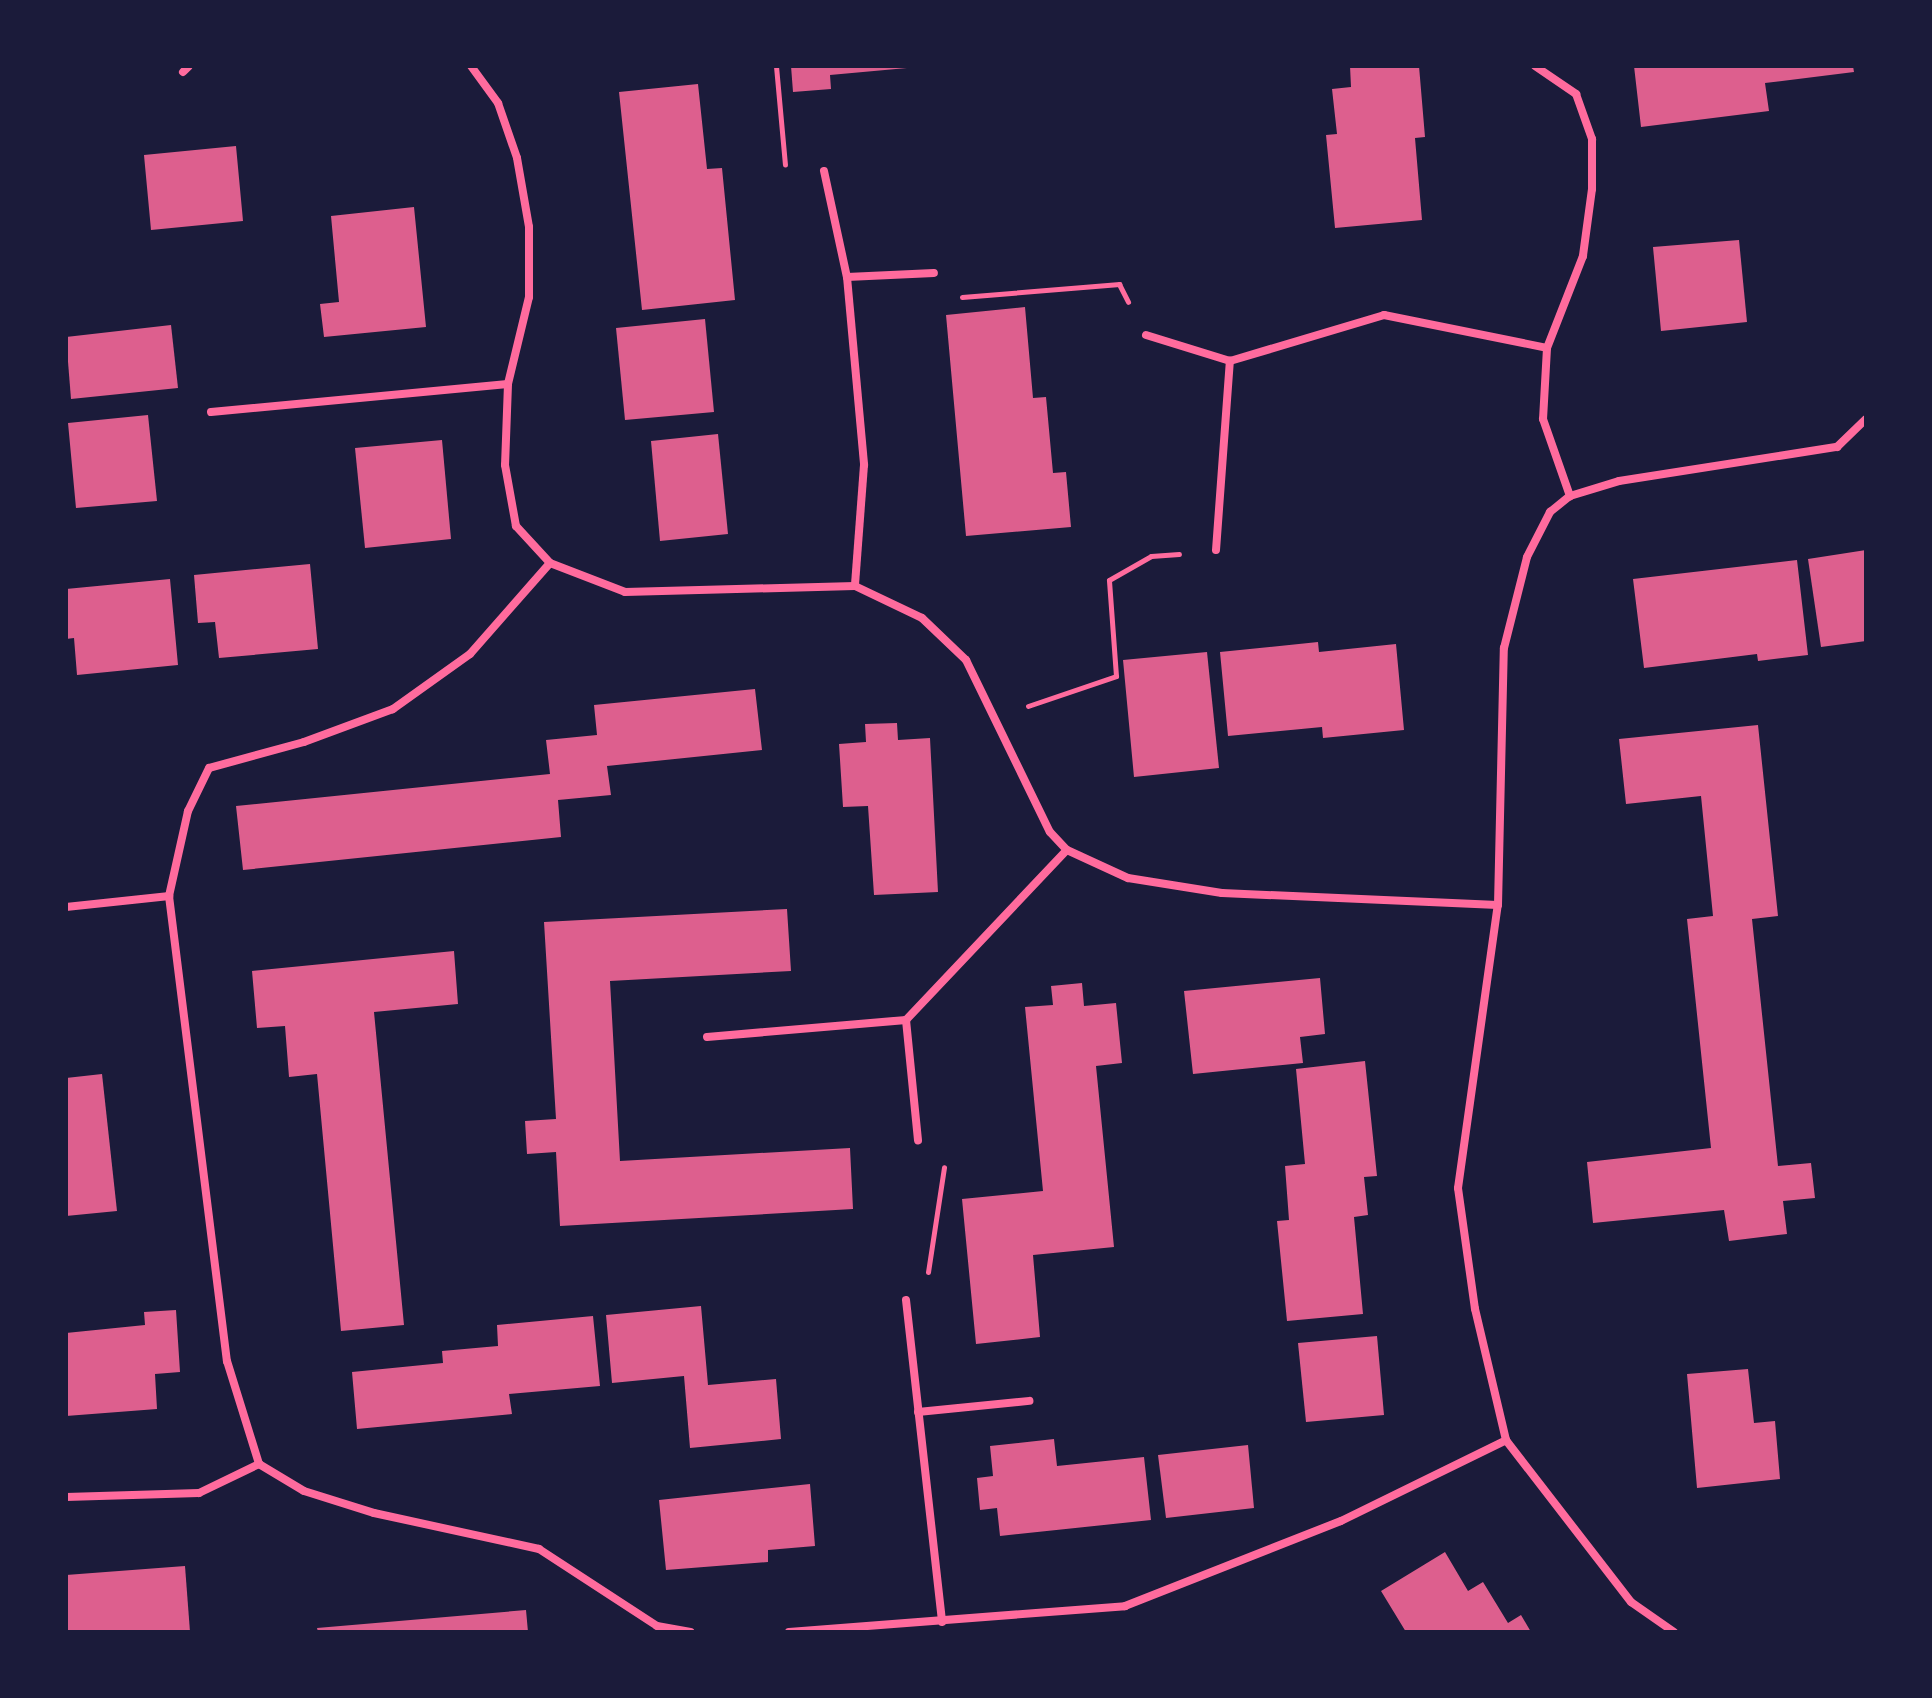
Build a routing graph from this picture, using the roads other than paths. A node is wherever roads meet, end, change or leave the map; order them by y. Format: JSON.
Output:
{"nodes":[{"id":1,"x":471,"y":66,"type":"edge"},
{"id":2,"x":1535,"y":66,"type":"edge"},
{"id":3,"x":824,"y":171,"type":"road end"},
{"id":4,"x":934,"y":273,"type":"road end"},
{"id":5,"x":847,"y":277,"type":"junction"},
{"id":6,"x":1146,"y":335,"type":"road end"},
{"id":7,"x":1547,"y":348,"type":"junction"},
{"id":8,"x":1230,"y":361,"type":"junction"},
{"id":9,"x":508,"y":384,"type":"junction"},
{"id":10,"x":211,"y":412,"type":"dead end"},
{"id":11,"x":1866,"y":419,"type":"edge"},
{"id":12,"x":1570,"y":496,"type":"junction"},
{"id":13,"x":1216,"y":550,"type":"road end"},
{"id":14,"x":550,"y":563,"type":"junction"},
{"id":15,"x":855,"y":586,"type":"junction"},
{"id":16,"x":1067,"y":850,"type":"junction"},
{"id":17,"x":169,"y":896,"type":"junction"},
{"id":18,"x":1498,"y":905,"type":"junction"},
{"id":19,"x":66,"y":907,"type":"edge"},
{"id":20,"x":906,"y":1020,"type":"junction"},
{"id":21,"x":707,"y":1037,"type":"dead end"},
{"id":22,"x":918,"y":1140,"type":"road end"},
{"id":23,"x":906,"y":1300,"type":"road end"},
{"id":24,"x":1029,"y":1401,"type":"dead end"},
{"id":25,"x":918,"y":1412,"type":"junction"},
{"id":26,"x":1506,"y":1440,"type":"junction"},
{"id":27,"x":259,"y":1464,"type":"junction"},
{"id":28,"x":66,"y":1497,"type":"edge"},
{"id":29,"x":942,"y":1622,"type":"junction"},
{"id":30,"x":690,"y":1632,"type":"edge"},
{"id":31,"x":789,"y":1632,"type":"edge"},
{"id":32,"x":1674,"y":1632,"type":"edge"}],
"edges":[{"from":1,"to":9,"type":"street"},
{"from":2,"to":7,"type":"street"},
{"from":3,"to":5,"type":"street"},
{"from":4,"to":5,"type":"street"},
{"from":5,"to":15,"type":"street"},
{"from":6,"to":8,"type":"street"},
{"from":7,"to":8,"type":"street"},
{"from":7,"to":12,"type":"street"},
{"from":8,"to":13,"type":"street"},
{"from":9,"to":10,"type":"street"},
{"from":9,"to":14,"type":"street"},
{"from":11,"to":12,"type":"street"},
{"from":12,"to":18,"type":"street"},
{"from":14,"to":15,"type":"street"},
{"from":14,"to":17,"type":"street"},
{"from":15,"to":16,"type":"street"},
{"from":16,"to":18,"type":"street"},
{"from":16,"to":20,"type":"street"},
{"from":17,"to":19,"type":"street"},
{"from":17,"to":27,"type":"street"},
{"from":18,"to":26,"type":"street"},
{"from":20,"to":21,"type":"street"},
{"from":20,"to":22,"type":"street"},
{"from":23,"to":25,"type":"street"},
{"from":24,"to":25,"type":"street"},
{"from":25,"to":29,"type":"street"},
{"from":26,"to":29,"type":"street"},
{"from":26,"to":32,"type":"street"},
{"from":27,"to":28,"type":"street"},
{"from":27,"to":30,"type":"street"},
{"from":29,"to":31,"type":"street"}]}
